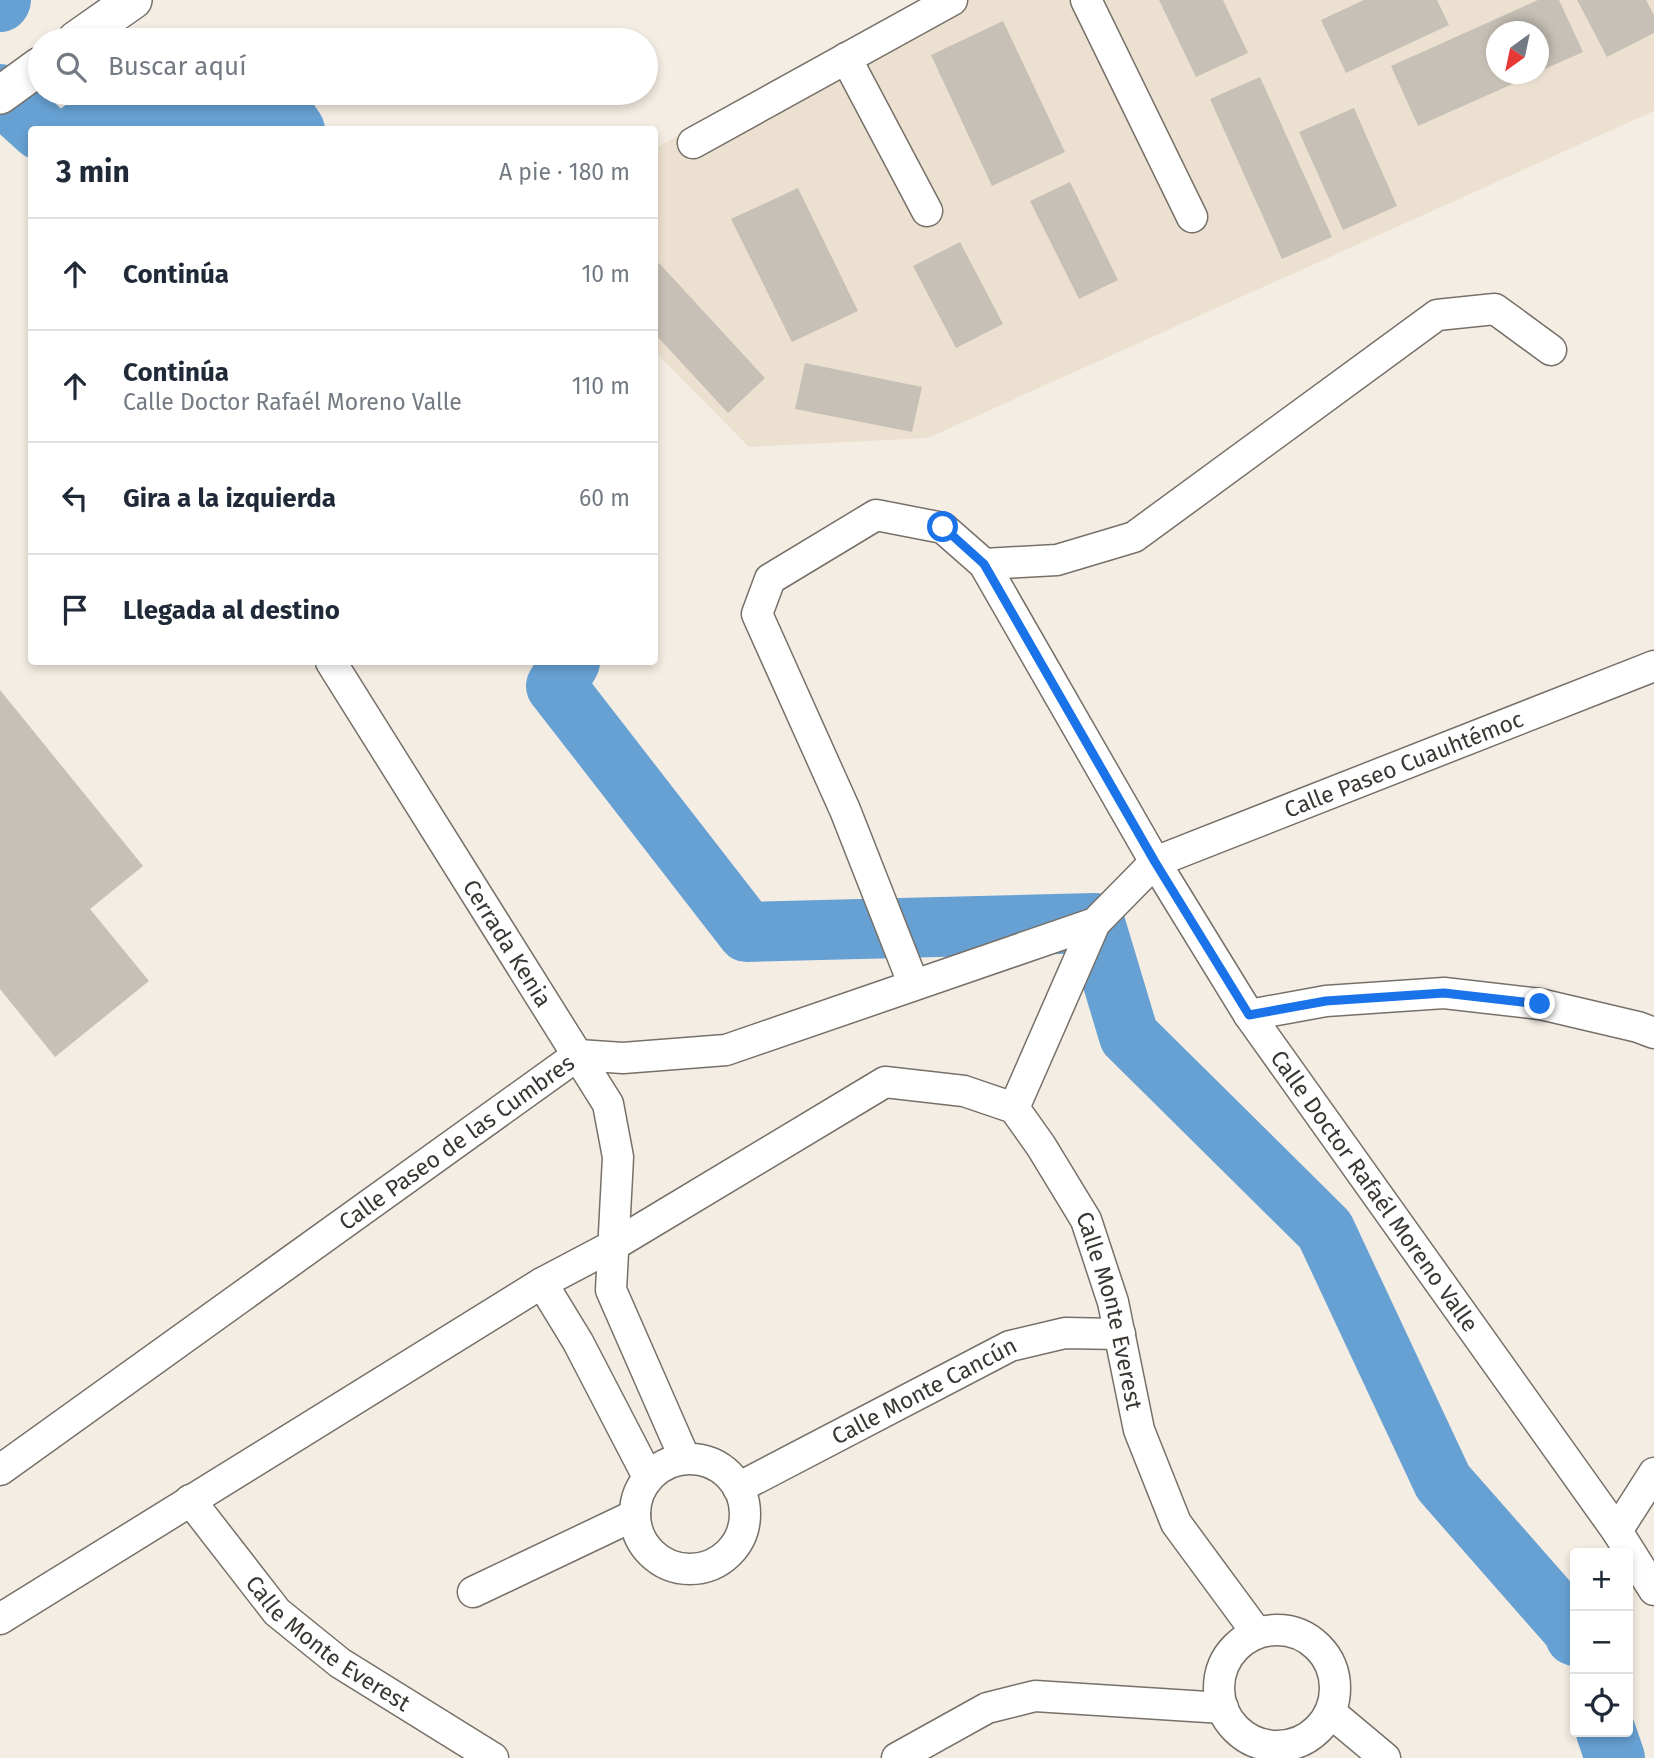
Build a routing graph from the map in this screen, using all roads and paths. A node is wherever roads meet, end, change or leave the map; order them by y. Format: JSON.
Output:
{"nodes":[{"id":1,"x":133,"y":0,"type":"edge"},
{"id":2,"x":952,"y":0,"type":"edge"},
{"id":3,"x":1086,"y":0,"type":"edge"},
{"id":4,"x":93,"y":28,"type":"edge"},
{"id":5,"x":846,"y":58,"type":"junction"},
{"id":6,"x":28,"y":74,"type":"edge"},
{"id":7,"x":0,"y":94,"type":"edge"},
{"id":8,"x":693,"y":143,"type":"dead end"},
{"id":9,"x":927,"y":211,"type":"dead end"},
{"id":10,"x":1192,"y":218,"type":"dead end"},
{"id":11,"x":1551,"y":350,"type":"dead end"},
{"id":12,"x":984,"y":564,"type":"junction"},
{"id":13,"x":333,"y":665,"type":"edge"},
{"id":14,"x":1654,"y":666,"type":"edge"},
{"id":15,"x":1155,"y":862,"type":"junction"},
{"id":16,"x":1095,"y":923,"type":"junction"},
{"id":17,"x":913,"y":984,"type":"junction"},
{"id":18,"x":1249,"y":1015,"type":"junction"},
{"id":19,"x":1654,"y":1033,"type":"edge"},
{"id":20,"x":578,"y":1055,"type":"junction"},
{"id":21,"x":1014,"y":1108,"type":"junction"},
{"id":22,"x":614,"y":1245,"type":"junction"},
{"id":23,"x":542,"y":1283,"type":"junction"},
{"id":24,"x":1120,"y":1334,"type":"junction"},
{"id":25,"x":685,"y":1459,"type":"junction"},
{"id":26,"x":0,"y":1470,"type":"edge"},
{"id":27,"x":1654,"y":1473,"type":"edge"},
{"id":28,"x":649,"y":1477,"type":"junction"},
{"id":29,"x":738,"y":1488,"type":"junction"},
{"id":30,"x":190,"y":1500,"type":"junction"},
{"id":31,"x":635,"y":1515,"type":"junction"},
{"id":32,"x":1617,"y":1531,"type":"junction"},
{"id":33,"x":1654,"y":1590,"type":"edge"},
{"id":34,"x":473,"y":1592,"type":"dead end"},
{"id":35,"x":0,"y":1619,"type":"edge"},
{"id":36,"x":1256,"y":1633,"type":"junction"},
{"id":37,"x":1223,"y":1708,"type":"junction"},
{"id":38,"x":1330,"y":1712,"type":"junction"},
{"id":39,"x":493,"y":1758,"type":"edge"},
{"id":40,"x":897,"y":1758,"type":"edge"},
{"id":41,"x":1385,"y":1758,"type":"edge"}],
"edges":[{"from":1,"to":4,"type":"street"},
{"from":2,"to":5,"type":"street"},
{"from":3,"to":10,"type":"street"},
{"from":5,"to":8,"type":"street"},
{"from":5,"to":9,"type":"street"},
{"from":6,"to":7,"type":"street"},
{"from":11,"to":12,"type":"street"},
{"from":12,"to":15,"type":"street","name":"Calle Doctor Rafaél Moreno Valle"},
{"from":12,"to":17,"type":"street","name":"Calle Doctor Rafaél Moreno Valle"},
{"from":13,"to":20,"type":"street","name":"Cerrada Kenia"},
{"from":14,"to":15,"type":"street","name":"Calle Paseo Cuauhtémoc"},
{"from":15,"to":16,"type":"street","name":"Calle Paseo de las Cumbres"},
{"from":15,"to":18,"type":"street","name":"Calle Doctor Rafaél Moreno Valle"},
{"from":16,"to":17,"type":"street","name":"Calle Paseo de las Cumbres"},
{"from":16,"to":21,"type":"street"},
{"from":17,"to":20,"type":"street","name":"Calle Paseo de las Cumbres"},
{"from":18,"to":19,"type":"street"},
{"from":18,"to":32,"type":"street","name":"Calle Doctor Rafaél Moreno Valle"},
{"from":20,"to":22,"type":"street","name":"Cerrada Kenia"},
{"from":20,"to":26,"type":"street","name":"Calle Paseo de las Cumbres"},
{"from":21,"to":22,"type":"street"},
{"from":21,"to":24,"type":"street","name":"Calle Monte Everest"},
{"from":22,"to":23,"type":"street"},
{"from":22,"to":25,"type":"street"},
{"from":23,"to":28,"type":"street"},
{"from":23,"to":30,"type":"street"},
{"from":24,"to":29,"type":"street","name":"Calle Monte Cancún"},
{"from":24,"to":36,"type":"street","name":"Calle Monte Everest"},
{"from":25,"to":28,"type":"street"},
{"from":25,"to":29,"type":"street"},
{"from":27,"to":32,"type":"street"},
{"from":28,"to":31,"type":"street"},
{"from":29,"to":31,"type":"street"},
{"from":30,"to":35,"type":"street"},
{"from":30,"to":39,"type":"street","name":"Calle Monte Everest"},
{"from":31,"to":34,"type":"street"},
{"from":32,"to":33,"type":"street","name":"Calle Doctor Rafaél Moreno Valle"},
{"from":36,"to":37,"type":"street"},
{"from":36,"to":38,"type":"street"},
{"from":37,"to":38,"type":"street"},
{"from":37,"to":40,"type":"street"},
{"from":38,"to":41,"type":"street"}]}
